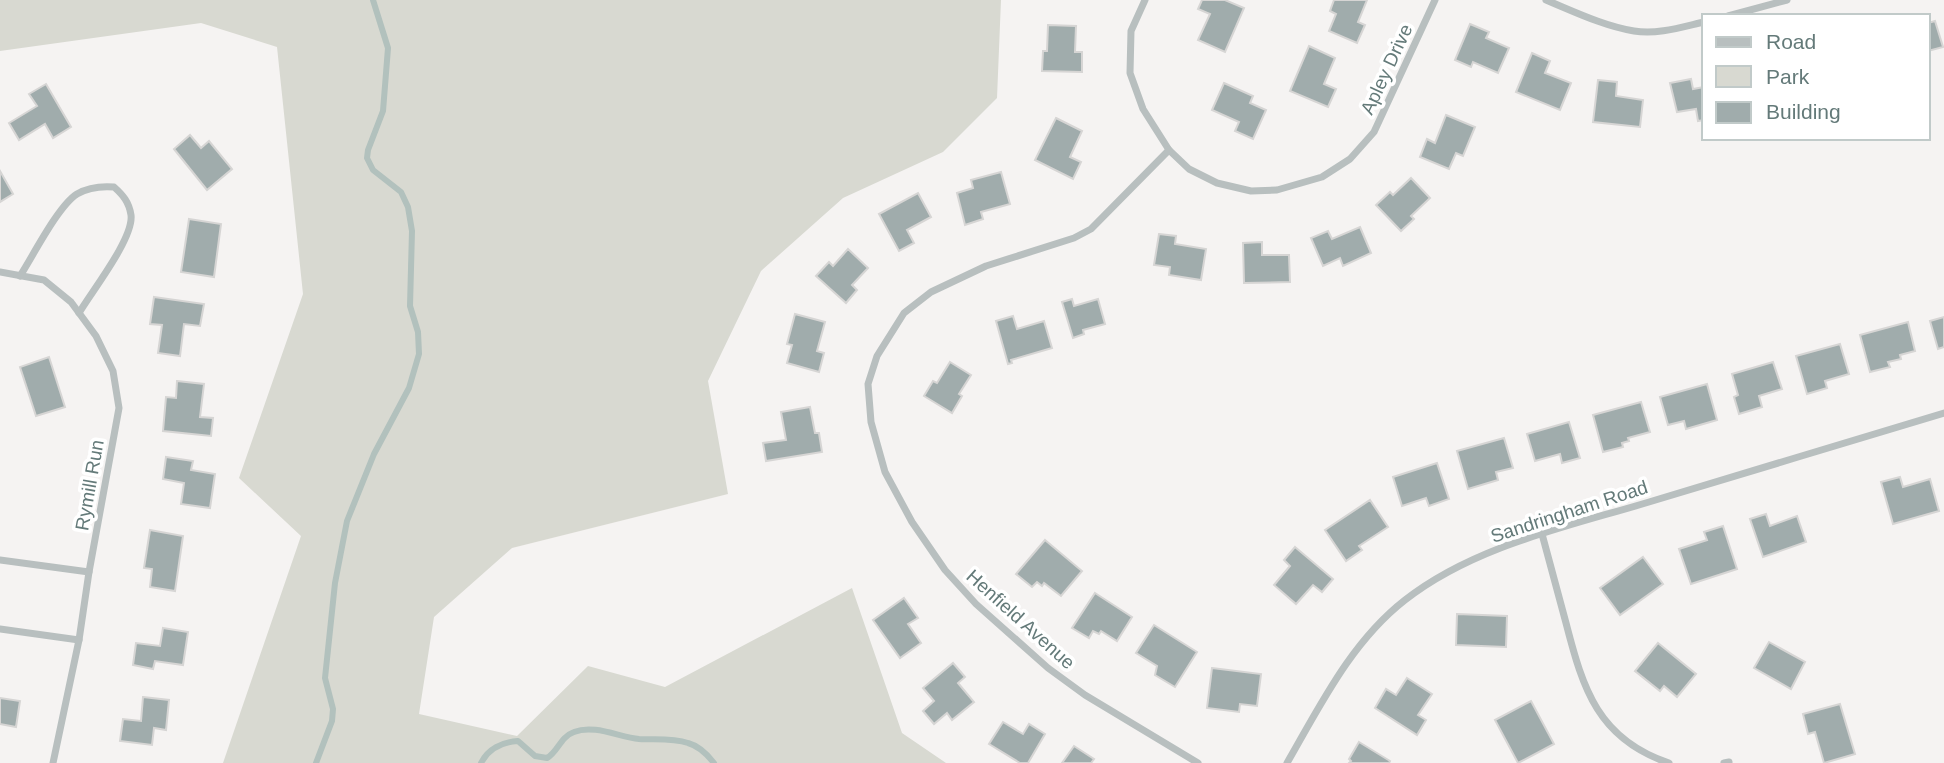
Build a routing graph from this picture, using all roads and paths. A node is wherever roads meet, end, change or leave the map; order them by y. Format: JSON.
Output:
{"nodes":[{"id":1,"x":1145,"y":0,"type":"edge"},
{"id":2,"x":1435,"y":0,"type":"edge"},
{"id":3,"x":1546,"y":0,"type":"edge"},
{"id":4,"x":1787,"y":0,"type":"edge"},
{"id":5,"x":1735,"y":14,"type":"edge"},
{"id":6,"x":1702,"y":22,"type":"edge"},
{"id":7,"x":1169,"y":150,"type":"junction"},
{"id":8,"x":0,"y":272,"type":"edge"},
{"id":9,"x":20,"y":276,"type":"junction"},
{"id":10,"x":79,"y":313,"type":"junction"},
{"id":11,"x":1944,"y":413,"type":"edge"},
{"id":12,"x":1542,"y":534,"type":"junction"},
{"id":13,"x":0,"y":560,"type":"edge"},
{"id":14,"x":89,"y":572,"type":"junction"},
{"id":15,"x":0,"y":629,"type":"edge"},
{"id":16,"x":79,"y":640,"type":"junction"},
{"id":17,"x":53,"y":763,"type":"edge"},
{"id":18,"x":1198,"y":763,"type":"edge"},
{"id":19,"x":1287,"y":763,"type":"edge"},
{"id":20,"x":1669,"y":763,"type":"edge"}],
"edges":[{"from":1,"to":7,"type":"street","name":"Apley Drive"},
{"from":2,"to":7,"type":"street","name":"Apley Drive"},
{"from":3,"to":6,"type":"street"},
{"from":4,"to":5,"type":"street"},
{"from":7,"to":18,"type":"street","name":"Henfield Avenue"},
{"from":8,"to":9,"type":"street","name":"Rymill Run"},
{"from":9,"to":10,"type":"street","name":"Rymill Run"},
{"from":9,"to":10,"type":"street"},
{"from":10,"to":14,"type":"street","name":"Rymill Run"},
{"from":11,"to":12,"type":"street","name":"Sandringham Road"},
{"from":12,"to":19,"type":"street","name":"Sandringham Road"},
{"from":12,"to":20,"type":"street"},
{"from":13,"to":14,"type":"street"},
{"from":14,"to":16,"type":"street","name":"Rymill Run"},
{"from":15,"to":16,"type":"street"},
{"from":16,"to":17,"type":"street","name":"Rymill Run"}]}
